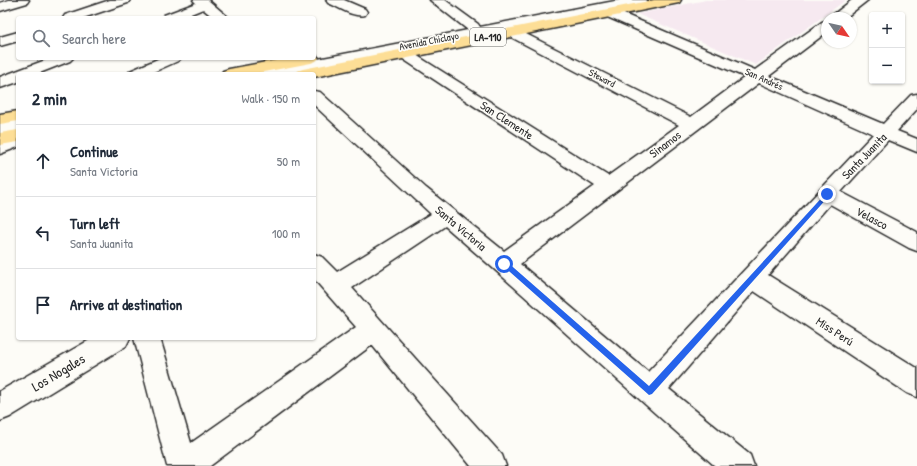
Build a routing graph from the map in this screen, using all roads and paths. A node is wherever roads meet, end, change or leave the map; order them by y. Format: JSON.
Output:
{"nodes":[{"id":1,"x":22,"y":0,"type":"edge"},
{"id":2,"x":123,"y":0,"type":"edge"},
{"id":3,"x":640,"y":0,"type":"edge"},
{"id":4,"x":674,"y":0,"type":"edge"},
{"id":5,"x":861,"y":0,"type":"edge"},
{"id":6,"x":203,"y":2,"type":"edge"},
{"id":7,"x":447,"y":3,"type":"edge"},
{"id":8,"x":613,"y":6,"type":"edge"},
{"id":9,"x":0,"y":7,"type":"edge"},
{"id":10,"x":844,"y":12,"type":"edge"},
{"id":11,"x":76,"y":16,"type":"edge"},
{"id":12,"x":173,"y":16,"type":"edge"},
{"id":13,"x":220,"y":16,"type":"edge"},
{"id":14,"x":473,"y":27,"type":"junction"},
{"id":15,"x":821,"y":29,"type":"edge"},
{"id":16,"x":512,"y":32,"type":"junction"},
{"id":17,"x":16,"y":37,"type":"edge"},
{"id":18,"x":0,"y":42,"type":"edge"},
{"id":19,"x":405,"y":54,"type":"junction"},
{"id":20,"x":316,"y":57,"type":"edge"},
{"id":21,"x":316,"y":57,"type":"edge"},
{"id":22,"x":60,"y":60,"type":"edge"},
{"id":23,"x":168,"y":60,"type":"edge"},
{"id":24,"x":300,"y":60,"type":"edge"},
{"id":25,"x":300,"y":60,"type":"edge"},
{"id":26,"x":272,"y":65,"type":"edge"},
{"id":27,"x":28,"y":72,"type":"edge"},
{"id":28,"x":141,"y":72,"type":"edge"},
{"id":29,"x":239,"y":72,"type":"edge"},
{"id":30,"x":313,"y":72,"type":"edge"},
{"id":31,"x":757,"y":76,"type":"junction"},
{"id":32,"x":16,"y":77,"type":"edge"},
{"id":33,"x":0,"y":83,"type":"edge"},
{"id":34,"x":316,"y":98,"type":"edge"},
{"id":35,"x":917,"y":99,"type":"edge"},
{"id":36,"x":16,"y":116,"type":"edge"},
{"id":37,"x":0,"y":119,"type":"edge"},
{"id":38,"x":691,"y":124,"type":"junction"},
{"id":39,"x":16,"y":126,"type":"edge"},
{"id":40,"x":0,"y":129,"type":"edge"},
{"id":41,"x":886,"y":133,"type":"junction"},
{"id":42,"x":16,"y":136,"type":"edge"},
{"id":43,"x":0,"y":139,"type":"edge"},
{"id":44,"x":16,"y":141,"type":"edge"},
{"id":45,"x":917,"y":146,"type":"edge"},
{"id":46,"x":0,"y":148,"type":"edge"},
{"id":47,"x":609,"y":186,"type":"junction"},
{"id":48,"x":827,"y":194,"type":"junction"},
{"id":49,"x":446,"y":215,"type":"junction"},
{"id":50,"x":917,"y":242,"type":"edge"},
{"id":51,"x":504,"y":264,"type":"junction"},
{"id":52,"x":316,"y":266,"type":"edge"},
{"id":53,"x":752,"y":277,"type":"junction"},
{"id":54,"x":335,"y":286,"type":"junction"},
{"id":55,"x":374,"y":329,"type":"junction"},
{"id":56,"x":114,"y":340,"type":"edge"},
{"id":57,"x":148,"y":340,"type":"edge"},
{"id":58,"x":917,"y":384,"type":"edge"},
{"id":59,"x":649,"y":391,"type":"junction"},
{"id":60,"x":0,"y":407,"type":"edge"},
{"id":61,"x":484,"y":464,"type":"edge"},
{"id":62,"x":183,"y":466,"type":"edge"},
{"id":63,"x":739,"y":466,"type":"edge"}],
"edges":[{"from":1,"to":9,"type":"street"},
{"from":2,"to":11,"type":"street"},
{"from":3,"to":20,"type":"street","name":"Avenida Chiclayo"},
{"from":4,"to":8,"type":"main road","name":"Avenida Chiclayo","number":"LA-110"},
{"from":5,"to":10,"type":"street"},
{"from":6,"to":12,"type":"street"},
{"from":6,"to":13,"type":"street"},
{"from":7,"to":14,"type":"street"},
{"from":8,"to":14,"type":"main road","name":"Avenida Chiclayo","number":"LA-110"},
{"from":8,"to":16,"type":"main road","name":"Avenida Chiclayo","number":"LA-110"},
{"from":8,"to":31,"type":"street","name":"San Andrés"},
{"from":14,"to":21,"type":"main road","name":"Avenida Chiclayo","number":"LA-110"},
{"from":15,"to":31,"type":"street","name":"Sinamos"},
{"from":16,"to":19,"type":"main road","name":"Avenida Chiclayo","number":"LA-110"},
{"from":16,"to":38,"type":"street","name":"Steward"},
{"from":17,"to":18,"type":"street"},
{"from":19,"to":30,"type":"main road","name":"Avenida Chiclayo","number":"LA-110"},
{"from":19,"to":47,"type":"street","name":"San Clemente"},
{"from":22,"to":27,"type":"street"},
{"from":23,"to":28,"type":"street"},
{"from":24,"to":26,"type":"street","name":"Avenida Chiclayo"},
{"from":25,"to":26,"type":"main road","name":"Avenida Chiclayo"},
{"from":26,"to":29,"type":"main road","name":"Avenida Chiclayo"},
{"from":31,"to":38,"type":"street","name":"Sinamos"},
{"from":31,"to":41,"type":"street","name":"San Andrés"},
{"from":32,"to":33,"type":"street"},
{"from":34,"to":49,"type":"street","name":"Santa Victoria"},
{"from":35,"to":41,"type":"street","name":"Santa Juanita"},
{"from":36,"to":37,"type":"main road"},
{"from":38,"to":47,"type":"street","name":"Sinamos"},
{"from":39,"to":40,"type":"street"},
{"from":41,"to":45,"type":"street","name":"San Andrés"},
{"from":41,"to":48,"type":"street","name":"Santa Juanita"},
{"from":42,"to":43,"type":"main road"},
{"from":44,"to":46,"type":"street"},
{"from":47,"to":51,"type":"street","name":"Sinamos"},
{"from":48,"to":50,"type":"street","name":"Velasco"},
{"from":48,"to":53,"type":"street","name":"Santa Juanita"},
{"from":49,"to":51,"type":"street","name":"Santa Victoria"},
{"from":49,"to":54,"type":"street"},
{"from":51,"to":59,"type":"street","name":"Santa Victoria"},
{"from":52,"to":54,"type":"street"},
{"from":53,"to":58,"type":"street","name":"Miss Perú"},
{"from":53,"to":59,"type":"street","name":"Santa Juanita"},
{"from":54,"to":55,"type":"street"},
{"from":55,"to":61,"type":"street"},
{"from":55,"to":62,"type":"street"},
{"from":56,"to":60,"type":"street","name":"Los Nogales"},
{"from":57,"to":62,"type":"street"},
{"from":59,"to":63,"type":"street","name":"Santa Victoria"}]}
